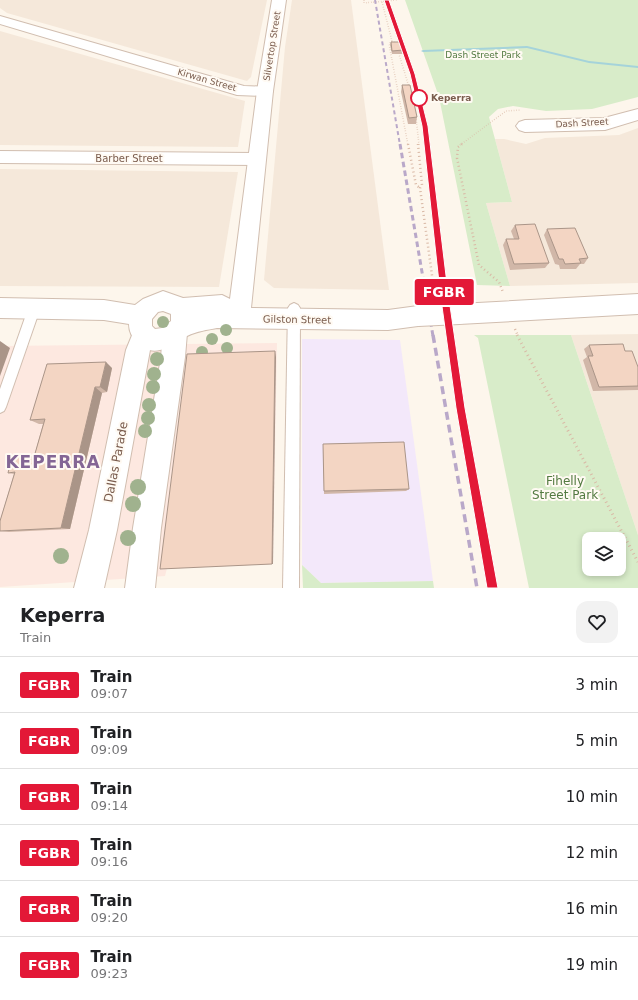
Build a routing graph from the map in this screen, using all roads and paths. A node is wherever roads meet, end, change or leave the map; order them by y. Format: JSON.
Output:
{"nodes":[{"id":1,"x":279,"y":0,"type":"edge"},
{"id":2,"x":364,"y":0,"type":"edge"},
{"id":3,"x":397,"y":0,"type":"edge"},
{"id":4,"x":382,"y":2,"type":"junction"},
{"id":5,"x":0,"y":20,"type":"edge"},
{"id":6,"x":392,"y":41,"type":"junction"},
{"id":7,"x":396,"y":44,"type":"edge"},
{"id":8,"x":398,"y":51,"type":"edge"},
{"id":9,"x":265,"y":91,"type":"junction"},
{"id":10,"x":410,"y":92,"type":"edge"},
{"id":11,"x":415,"y":111,"type":"edge"},
{"id":12,"x":638,"y":114,"type":"edge"},
{"id":13,"x":525,"y":118,"type":"joint"},
{"id":14,"x":0,"y":157,"type":"edge"},
{"id":15,"x":257,"y":159,"type":"junction"},
{"id":16,"x":420,"y":188,"type":"junction"},
{"id":17,"x":504,"y":296,"type":"dead end"},
{"id":18,"x":435,"y":298,"type":"dead end"},
{"id":19,"x":638,"y":304,"type":"edge"},
{"id":20,"x":0,"y":308,"type":"edge"},
{"id":21,"x":34,"y":309,"type":"junction"},
{"id":22,"x":240,"y":312,"type":"junction"},
{"id":23,"x":294,"y":313,"type":"junction"},
{"id":24,"x":178,"y":323,"type":"junction"},
{"id":25,"x":142,"y":326,"type":"junction"},
{"id":26,"x":514,"y":327,"type":"dead end"},
{"id":27,"x":0,"y":407,"type":"edge"},
{"id":28,"x":638,"y":562,"type":"edge"},
{"id":29,"x":89,"y":588,"type":"edge"},
{"id":30,"x":140,"y":588,"type":"edge"},
{"id":31,"x":291,"y":588,"type":"edge"}],
"edges":[{"from":1,"to":9,"type":"street","name":"Silvertop Street"},
{"from":2,"to":4,"type":"path"},
{"from":3,"to":4,"type":"path"},
{"from":4,"to":6,"type":"path"},
{"from":5,"to":9,"type":"street","name":"Kirwan Street"},
{"from":6,"to":7,"type":"path"},
{"from":6,"to":16,"type":"path"},
{"from":8,"to":10,"type":"path"},
{"from":9,"to":15,"type":"street"},
{"from":11,"to":16,"type":"path"},
{"from":12,"to":13,"type":"street","name":"Dash Street"},
{"from":13,"to":17,"type":"path"},
{"from":14,"to":15,"type":"street","name":"Barber Street"},
{"from":15,"to":22,"type":"street"},
{"from":16,"to":18,"type":"path"},
{"from":19,"to":23,"type":"street","name":"Gilston Street","bridge":true},
{"from":20,"to":21,"type":"street"},
{"from":21,"to":25,"type":"street"},
{"from":21,"to":27,"type":"lane"},
{"from":22,"to":23,"type":"street","name":"Gilston Street"},
{"from":22,"to":24,"type":"street","name":"Gilston Street"},
{"from":23,"to":31,"type":"lane"},
{"from":24,"to":25,"type":"street"},
{"from":24,"to":25,"type":"street"},
{"from":24,"to":30,"type":"street"},
{"from":25,"to":29,"type":"street","name":"Dallas Parade"},
{"from":26,"to":28,"type":"path"}]}
